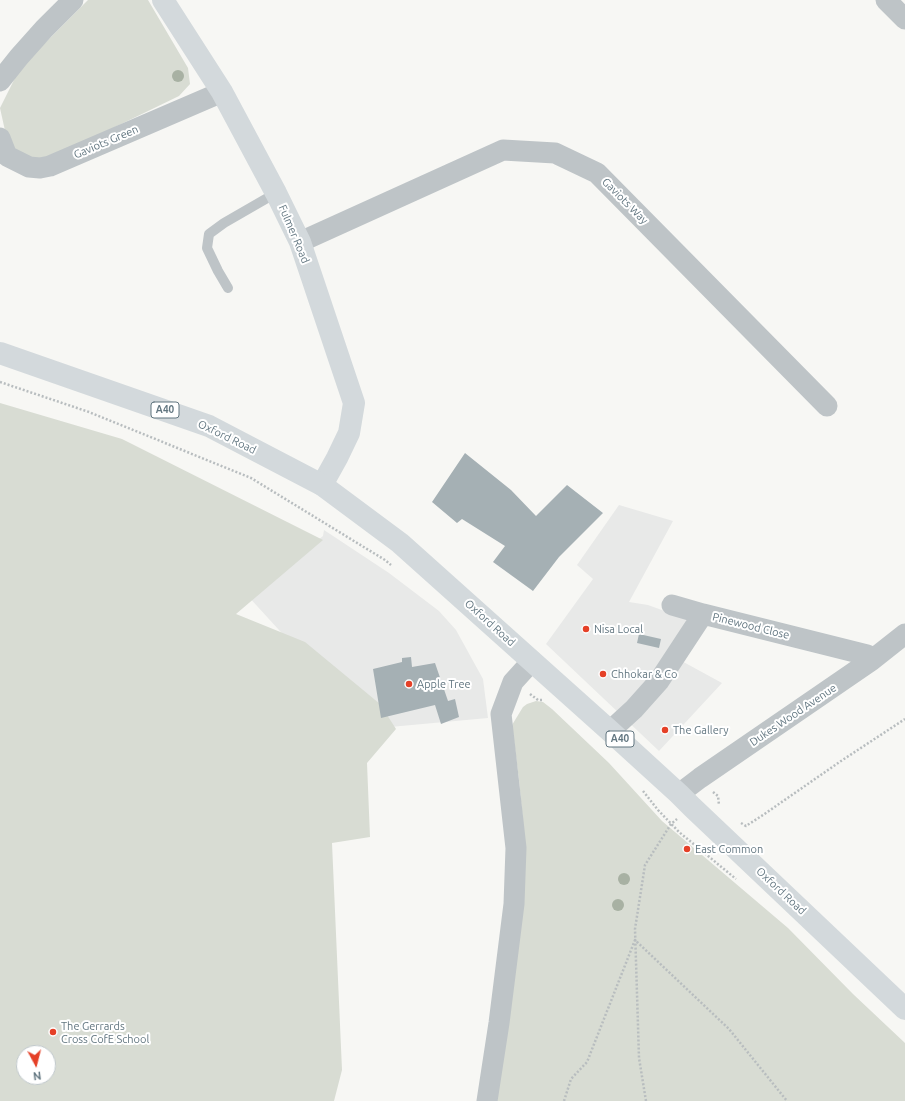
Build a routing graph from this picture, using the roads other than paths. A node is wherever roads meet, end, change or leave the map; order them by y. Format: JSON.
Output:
{"nodes":[{"id":1,"x":73,"y":0,"type":"edge"},
{"id":2,"x":163,"y":0,"type":"edge"},
{"id":3,"x":886,"y":0,"type":"edge"},
{"id":4,"x":905,"y":19,"type":"edge"},
{"id":5,"x":0,"y":81,"type":"edge"},
{"id":6,"x":222,"y":92,"type":"junction"},
{"id":7,"x":0,"y":138,"type":"edge"},
{"id":8,"x":276,"y":193,"type":"junction"},
{"id":9,"x":300,"y":242,"type":"junction"},
{"id":10,"x":228,"y":288,"type":"dead end"},
{"id":11,"x":0,"y":353,"type":"edge"},
{"id":12,"x":827,"y":406,"type":"dead end"},
{"id":13,"x":322,"y":485,"type":"junction"},
{"id":14,"x":672,"y":605,"type":"dead end"},
{"id":15,"x":703,"y":614,"type":"junction"},
{"id":16,"x":905,"y":634,"type":"edge"},
{"id":17,"x":872,"y":660,"type":"junction"},
{"id":18,"x":532,"y":661,"type":"junction"},
{"id":19,"x":610,"y":731,"type":"junction"},
{"id":20,"x":685,"y":800,"type":"junction"},
{"id":21,"x":905,"y":1009,"type":"edge"},
{"id":22,"x":486,"y":1101,"type":"edge"}],
"edges":[{"from":1,"to":5,"type":"street"},
{"from":2,"to":6,"type":"main road","name":"Fulmer Road"},
{"from":3,"to":4,"type":"street"},
{"from":6,"to":7,"type":"street","name":"Gaviots Green"},
{"from":6,"to":8,"type":"main road","name":"Fulmer Road"},
{"from":8,"to":9,"type":"main road","name":"Fulmer Road"},
{"from":8,"to":10,"type":"lane"},
{"from":9,"to":12,"type":"street","name":"Gaviots Way"},
{"from":9,"to":13,"type":"main road","name":"Fulmer Road"},
{"from":11,"to":13,"type":"main road","name":"Oxford Road","number":"A40"},
{"from":13,"to":18,"type":"main road","name":"Oxford Road","number":"A40"},
{"from":14,"to":15,"type":"street"},
{"from":15,"to":17,"type":"street","name":"Pinewood Close"},
{"from":15,"to":19,"type":"street","name":"Pinewood Close"},
{"from":16,"to":17,"type":"street","name":"Dukes Wood Avenue"},
{"from":17,"to":20,"type":"street","name":"Dukes Wood Avenue"},
{"from":18,"to":19,"type":"main road","name":"Oxford Road","number":"A40"},
{"from":18,"to":22,"type":"street"},
{"from":19,"to":20,"type":"main road","name":"Oxford Road","number":"A40"},
{"from":20,"to":21,"type":"main road","name":"Oxford Road","number":"A40"}]}
